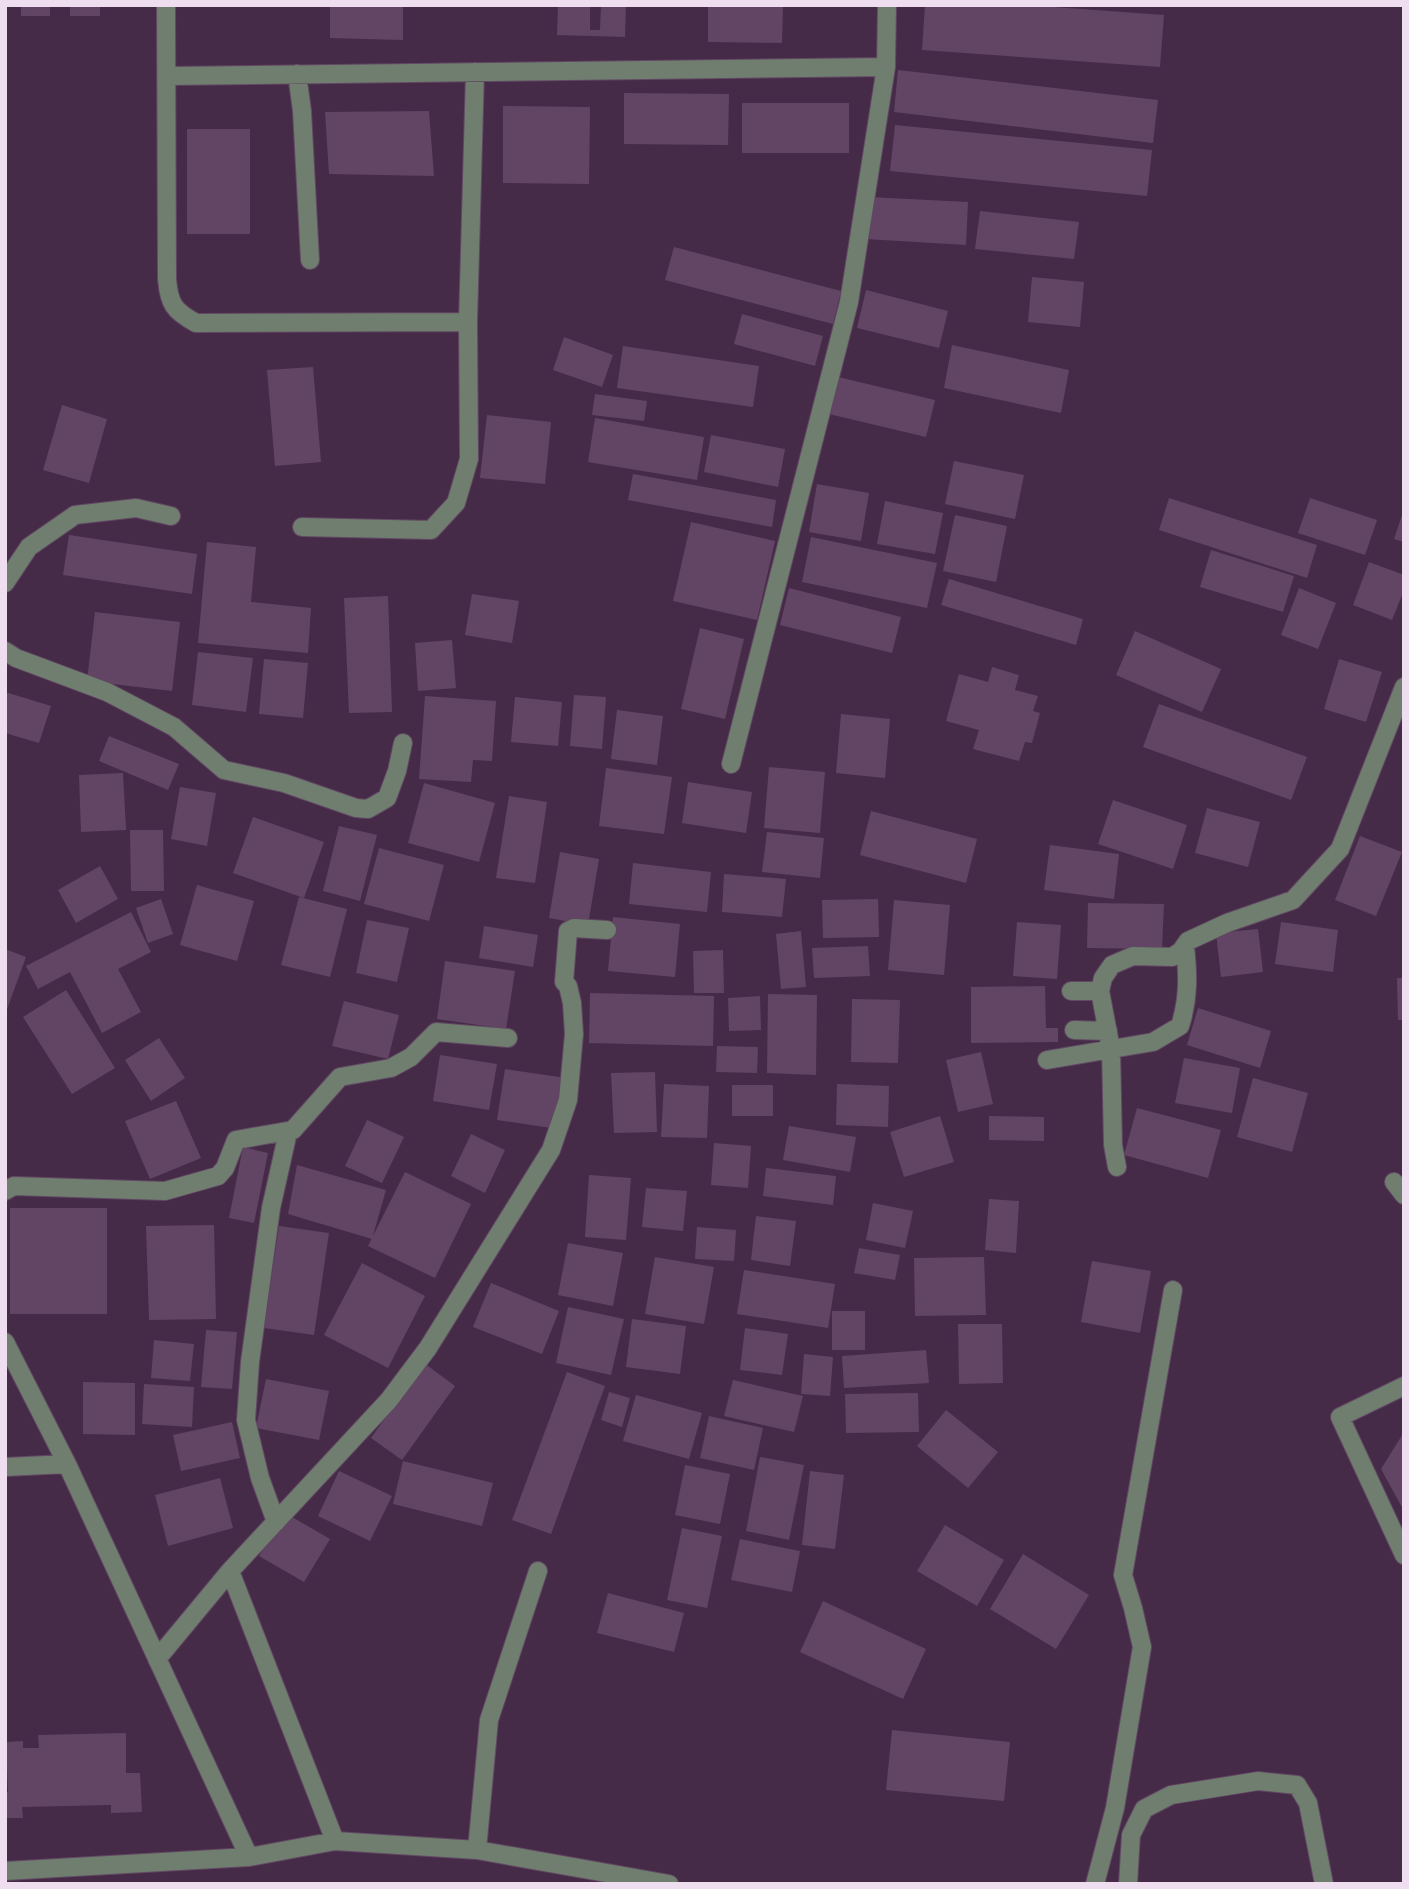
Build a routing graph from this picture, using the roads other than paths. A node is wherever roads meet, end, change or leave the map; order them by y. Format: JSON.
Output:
{"nodes":[{"id":1,"x":166,"y":5,"type":"edge"},
{"id":2,"x":887,"y":5,"type":"edge"},
{"id":3,"x":886,"y":67,"type":"junction"},
{"id":4,"x":475,"y":72,"type":"junction"},
{"id":5,"x":298,"y":75,"type":"junction"},
{"id":6,"x":167,"y":76,"type":"junction"},
{"id":7,"x":310,"y":260,"type":"dead end"},
{"id":8,"x":468,"y":322,"type":"junction"},
{"id":9,"x":171,"y":516,"type":"dead end"},
{"id":10,"x":302,"y":527,"type":"dead end"},
{"id":11,"x":5,"y":583,"type":"edge"},
{"id":12,"x":5,"y":651,"type":"edge"},
{"id":13,"x":1404,"y":687,"type":"edge"},
{"id":14,"x":403,"y":743,"type":"dead end"},
{"id":15,"x":731,"y":764,"type":"dead end"},
{"id":16,"x":607,"y":930,"type":"dead end"},
{"id":17,"x":1185,"y":946,"type":"junction"},
{"id":18,"x":1071,"y":991,"type":"dead end"},
{"id":19,"x":1100,"y":991,"type":"junction"},
{"id":20,"x":1074,"y":1030,"type":"dead end"},
{"id":21,"x":508,"y":1038,"type":"dead end"},
{"id":22,"x":1110,"y":1040,"type":"junction"},
{"id":23,"x":1047,"y":1060,"type":"dead end"},
{"id":24,"x":288,"y":1132,"type":"junction"},
{"id":25,"x":1117,"y":1167,"type":"dead end"},
{"id":26,"x":5,"y":1191,"type":"edge"},
{"id":27,"x":1173,"y":1290,"type":"dead end"},
{"id":28,"x":5,"y":1342,"type":"edge"},
{"id":29,"x":1404,"y":1386,"type":"edge"},
{"id":30,"x":67,"y":1464,"type":"junction"},
{"id":31,"x":5,"y":1467,"type":"edge"},
{"id":32,"x":276,"y":1522,"type":"junction"},
{"id":33,"x":1404,"y":1555,"type":"edge"},
{"id":34,"x":230,"y":1572,"type":"junction"},
{"id":35,"x":538,"y":1572,"type":"dead end"},
{"id":36,"x":157,"y":1659,"type":"junction"},
{"id":37,"x":335,"y":1840,"type":"junction"},
{"id":38,"x":477,"y":1850,"type":"junction"},
{"id":39,"x":249,"y":1857,"type":"junction"},
{"id":40,"x":5,"y":1871,"type":"edge"},
{"id":41,"x":669,"y":1884,"type":"edge"},
{"id":42,"x":1095,"y":1884,"type":"edge"},
{"id":43,"x":1128,"y":1884,"type":"edge"},
{"id":44,"x":1324,"y":1884,"type":"edge"}],
"edges":[{"from":1,"to":6,"type":"street"},
{"from":2,"to":3,"type":"street"},
{"from":3,"to":4,"type":"street"},
{"from":3,"to":15,"type":"street"},
{"from":4,"to":5,"type":"street"},
{"from":4,"to":8,"type":"street"},
{"from":5,"to":6,"type":"street"},
{"from":5,"to":7,"type":"street"},
{"from":6,"to":8,"type":"street"},
{"from":8,"to":10,"type":"street"},
{"from":9,"to":11,"type":"street"},
{"from":12,"to":14,"type":"street"},
{"from":13,"to":17,"type":"street"},
{"from":16,"to":32,"type":"street"},
{"from":17,"to":19,"type":"street"},
{"from":17,"to":22,"type":"street"},
{"from":18,"to":19,"type":"street"},
{"from":19,"to":22,"type":"street"},
{"from":20,"to":22,"type":"street"},
{"from":21,"to":24,"type":"street"},
{"from":22,"to":23,"type":"street"},
{"from":22,"to":25,"type":"street"},
{"from":24,"to":26,"type":"street"},
{"from":24,"to":32,"type":"street"},
{"from":27,"to":42,"type":"street"},
{"from":28,"to":30,"type":"street"},
{"from":29,"to":33,"type":"street"},
{"from":30,"to":31,"type":"street"},
{"from":30,"to":36,"type":"street"},
{"from":32,"to":34,"type":"street"},
{"from":34,"to":36,"type":"street"},
{"from":34,"to":37,"type":"street"},
{"from":35,"to":38,"type":"street"},
{"from":36,"to":39,"type":"street"},
{"from":37,"to":38,"type":"street"},
{"from":37,"to":39,"type":"street"},
{"from":38,"to":41,"type":"street"},
{"from":39,"to":40,"type":"street"},
{"from":43,"to":44,"type":"street"}]}
